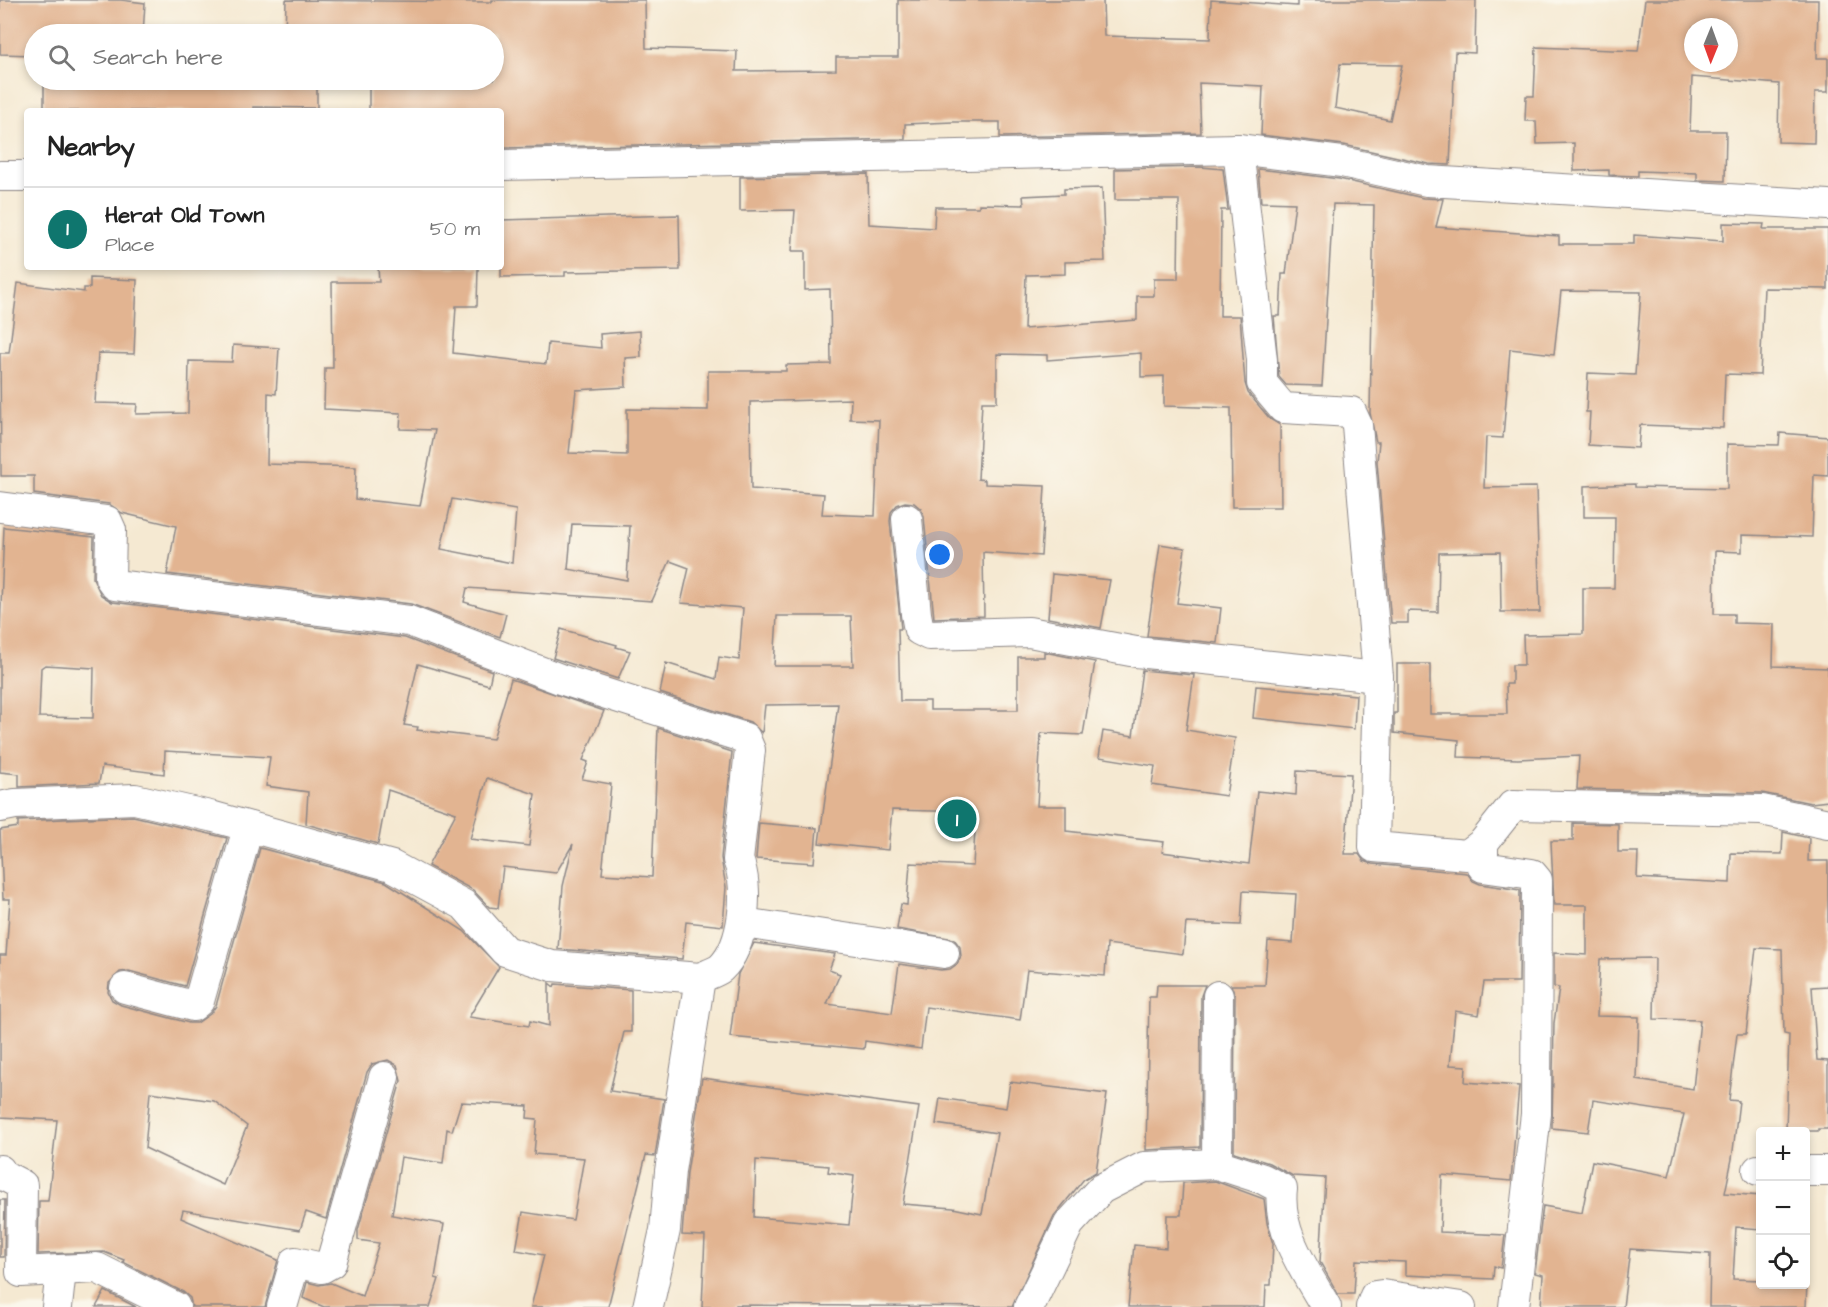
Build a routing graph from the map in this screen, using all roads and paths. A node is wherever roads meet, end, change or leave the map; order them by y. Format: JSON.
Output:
{"nodes":[{"id":1,"x":1238,"y":149,"type":"junction"},
{"id":2,"x":504,"y":165,"type":"edge"},
{"id":3,"x":0,"y":176,"type":"edge"},
{"id":4,"x":24,"y":176,"type":"edge"},
{"id":5,"x":1828,"y":205,"type":"edge"},
{"id":6,"x":0,"y":507,"type":"edge"},
{"id":7,"x":907,"y":519,"type":"dead end"},
{"id":8,"x":1378,"y":677,"type":"junction"},
{"id":9,"x":0,"y":807,"type":"edge"},
{"id":10,"x":1828,"y":824,"type":"edge"},
{"id":11,"x":248,"y":828,"type":"junction"},
{"id":12,"x":1483,"y":843,"type":"junction"},
{"id":13,"x":743,"y":922,"type":"junction"},
{"id":14,"x":944,"y":953,"type":"dead end"},
{"id":15,"x":700,"y":978,"type":"junction"},
{"id":16,"x":125,"y":988,"type":"dead end"},
{"id":17,"x":1218,"y":996,"type":"dead end"},
{"id":18,"x":384,"y":1077,"type":"dead end"},
{"id":19,"x":1217,"y":1164,"type":"junction"},
{"id":20,"x":0,"y":1170,"type":"edge"},
{"id":21,"x":1810,"y":1171,"type":"edge"},
{"id":22,"x":1828,"y":1171,"type":"edge"},
{"id":23,"x":61,"y":1270,"type":"junction"},
{"id":24,"x":57,"y":1307,"type":"edge"},
{"id":25,"x":175,"y":1307,"type":"edge"},
{"id":26,"x":282,"y":1307,"type":"edge"},
{"id":27,"x":648,"y":1307,"type":"edge"},
{"id":28,"x":1029,"y":1307,"type":"edge"},
{"id":29,"x":1326,"y":1307,"type":"edge"},
{"id":30,"x":1371,"y":1307,"type":"edge"},
{"id":31,"x":1461,"y":1307,"type":"edge"},
{"id":32,"x":1514,"y":1307,"type":"edge"}],
"edges":[{"from":1,"to":2,"type":"street"},
{"from":1,"to":5,"type":"street"},
{"from":1,"to":8,"type":"street"},
{"from":3,"to":4,"type":"street"},
{"from":6,"to":13,"type":"street"},
{"from":7,"to":8,"type":"street"},
{"from":8,"to":12,"type":"street"},
{"from":9,"to":11,"type":"street"},
{"from":10,"to":12,"type":"street"},
{"from":11,"to":15,"type":"street"},
{"from":11,"to":16,"type":"street"},
{"from":12,"to":32,"type":"street"},
{"from":13,"to":14,"type":"street"},
{"from":13,"to":15,"type":"street"},
{"from":15,"to":27,"type":"street"},
{"from":17,"to":19,"type":"street"},
{"from":18,"to":26,"type":"street"},
{"from":19,"to":28,"type":"street"},
{"from":19,"to":29,"type":"street"},
{"from":20,"to":23,"type":"street"},
{"from":21,"to":22,"type":"street"},
{"from":23,"to":24,"type":"street"},
{"from":23,"to":25,"type":"street"},
{"from":30,"to":31,"type":"street"}]}
